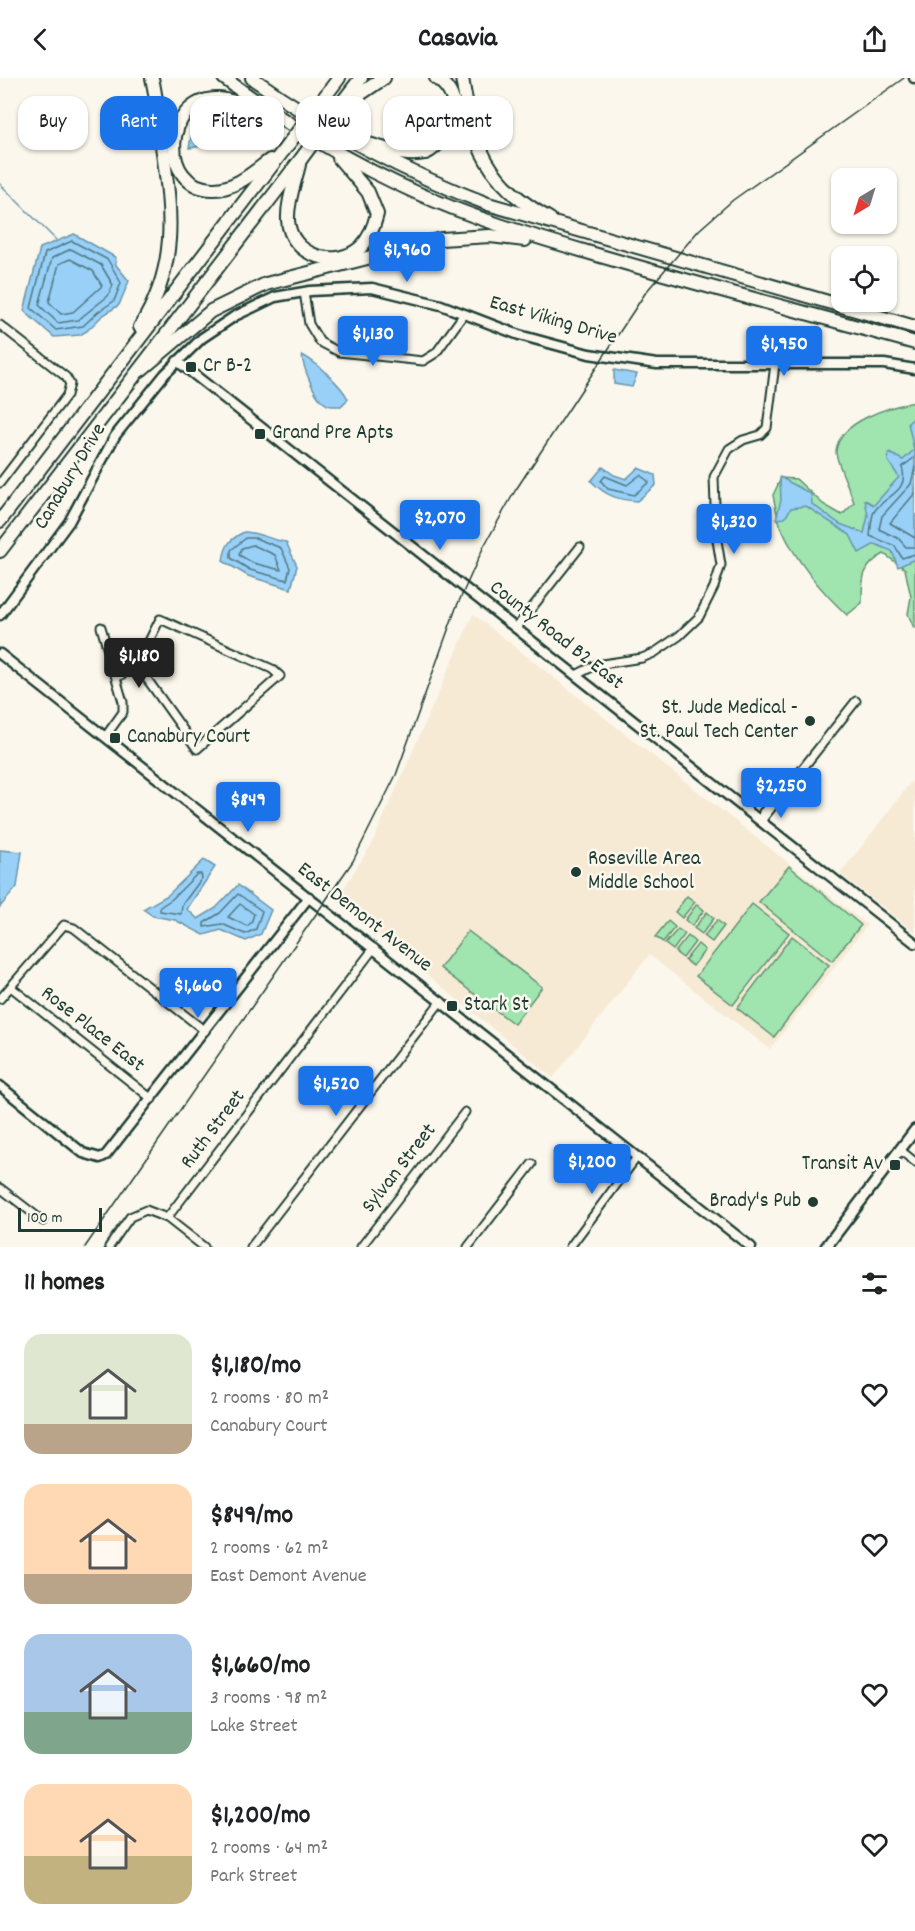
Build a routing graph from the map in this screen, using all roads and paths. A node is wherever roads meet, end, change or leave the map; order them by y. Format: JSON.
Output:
{"nodes":[{"id":1,"x":152,"y":78,"type":"edge"},
{"id":2,"x":224,"y":78,"type":"edge"},
{"id":3,"x":252,"y":78,"type":"edge"},
{"id":4,"x":265,"y":78,"type":"edge"},
{"id":5,"x":329,"y":78,"type":"edge"},
{"id":6,"x":339,"y":78,"type":"edge"},
{"id":7,"x":361,"y":78,"type":"edge"},
{"id":8,"x":384,"y":78,"type":"edge"},
{"id":9,"x":436,"y":78,"type":"edge"},
{"id":10,"x":462,"y":78,"type":"edge"},
{"id":11,"x":249,"y":96,"type":"edge"},
{"id":12,"x":324,"y":96,"type":"edge"},
{"id":13,"x":325,"y":96,"type":"edge"},
{"id":14,"x":348,"y":96,"type":"edge"},
{"id":15,"x":357,"y":96,"type":"edge"},
{"id":16,"x":296,"y":106,"type":"edge"},
{"id":17,"x":296,"y":107,"type":"edge"},
{"id":18,"x":190,"y":110,"type":"edge"},
{"id":19,"x":284,"y":121,"type":"edge"},
{"id":20,"x":296,"y":134,"type":"edge"},
{"id":21,"x":371,"y":145,"type":"edge"},
{"id":22,"x":308,"y":150,"type":"edge"},
{"id":23,"x":368,"y":150,"type":"edge"},
{"id":24,"x":283,"y":151,"type":"junction"},
{"id":25,"x":332,"y":151,"type":"junction"},
{"id":26,"x":300,"y":161,"type":"junction"},
{"id":27,"x":598,"y":238,"type":"junction"},
{"id":28,"x":600,"y":256,"type":"junction"},
{"id":29,"x":304,"y":292,"type":"junction"},
{"id":30,"x":464,"y":314,"type":"junction"},
{"id":31,"x":0,"y":325,"type":"edge"},
{"id":32,"x":915,"y":327,"type":"edge"},
{"id":33,"x":915,"y":344,"type":"edge"},
{"id":34,"x":177,"y":361,"type":"junction"},
{"id":35,"x":775,"y":364,"type":"junction"},
{"id":36,"x":915,"y":369,"type":"edge"},
{"id":37,"x":141,"y":370,"type":"junction"},
{"id":38,"x":114,"y":372,"type":"junction"},
{"id":39,"x":0,"y":483,"type":"edge"},
{"id":40,"x":0,"y":521,"type":"edge"},
{"id":41,"x":580,"y":547,"type":"dead end"},
{"id":42,"x":0,"y":551,"type":"edge"},
{"id":43,"x":0,"y":615,"type":"edge"},
{"id":44,"x":101,"y":627,"type":"dead end"},
{"id":45,"x":516,"y":628,"type":"junction"},
{"id":46,"x":0,"y":654,"type":"edge"},
{"id":47,"x":137,"y":665,"type":"junction"},
{"id":48,"x":576,"y":675,"type":"junction"},
{"id":49,"x":118,"y":677,"type":"junction"},
{"id":50,"x":856,"y":701,"type":"dead end"},
{"id":51,"x":105,"y":737,"type":"junction"},
{"id":52,"x":761,"y":821,"type":"junction"},
{"id":53,"x":309,"y":897,"type":"junction"},
{"id":54,"x":915,"y":943,"type":"edge"},
{"id":55,"x":374,"y":948,"type":"junction"},
{"id":56,"x":12,"y":988,"type":"junction"},
{"id":57,"x":0,"y":999,"type":"edge"},
{"id":58,"x":441,"y":1001,"type":"junction"},
{"id":59,"x":205,"y":1031,"type":"junction"},
{"id":60,"x":0,"y":1086,"type":"edge"},
{"id":61,"x":152,"y":1099,"type":"junction"},
{"id":62,"x":465,"y":1112,"type":"dead end"},
{"id":63,"x":915,"y":1130,"type":"edge"},
{"id":64,"x":900,"y":1150,"type":"junction"},
{"id":65,"x":637,"y":1157,"type":"junction"},
{"id":66,"x":915,"y":1162,"type":"edge"},
{"id":67,"x":532,"y":1164,"type":"dead end"},
{"id":68,"x":0,"y":1188,"type":"edge"},
{"id":69,"x":167,"y":1218,"type":"junction"},
{"id":70,"x":43,"y":1221,"type":"dead end"},
{"id":71,"x":110,"y":1247,"type":"edge"},
{"id":72,"x":204,"y":1247,"type":"edge"},
{"id":73,"x":251,"y":1247,"type":"edge"},
{"id":74,"x":361,"y":1247,"type":"edge"},
{"id":75,"x":468,"y":1247,"type":"edge"},
{"id":76,"x":570,"y":1247,"type":"edge"},
{"id":77,"x":751,"y":1247,"type":"edge"},
{"id":78,"x":826,"y":1247,"type":"edge"}],
"edges":[{"from":1,"to":38,"type":"highway"},
{"from":2,"to":11,"type":"highway"},
{"from":3,"to":17,"type":"highway"},
{"from":4,"to":16,"type":"highway"},
{"from":5,"to":12,"type":"highway"},
{"from":6,"to":13,"type":"highway"},
{"from":7,"to":14,"type":"highway"},
{"from":8,"to":15,"type":"highway"},
{"from":9,"to":21,"type":"highway"},
{"from":10,"to":27,"type":"highway"},
{"from":18,"to":24,"type":"highway"},
{"from":19,"to":25,"type":"highway"},
{"from":20,"to":24,"type":"highway","bridge":true},
{"from":22,"to":26,"type":"highway","bridge":true},
{"from":23,"to":27,"type":"highway"},
{"from":24,"to":38,"type":"highway"},
{"from":25,"to":26,"type":"highway"},
{"from":25,"to":28,"type":"highway"},
{"from":26,"to":37,"type":"highway"},
{"from":27,"to":32,"type":"highway"},
{"from":28,"to":33,"type":"highway"},
{"from":28,"to":37,"type":"highway"},
{"from":29,"to":30,"type":"street","name":"East Viking Drive"},
{"from":29,"to":30,"type":"street"},
{"from":29,"to":34,"type":"street","name":"East Viking Drive"},
{"from":30,"to":35,"type":"street","name":"East Viking Drive"},
{"from":31,"to":39,"type":"street"},
{"from":34,"to":43,"type":"street","name":"Canabury Drive"},
{"from":34,"to":45,"type":"street","name":"County Road B2 East"},
{"from":35,"to":36,"type":"street","name":"East Viking Drive"},
{"from":35,"to":48,"type":"street"},
{"from":37,"to":42,"type":"highway"},
{"from":38,"to":40,"type":"highway"},
{"from":41,"to":45,"type":"street"},
{"from":44,"to":49,"type":"street"},
{"from":45,"to":48,"type":"street","name":"County Road B2 East"},
{"from":46,"to":51,"type":"street","name":"East Demont Avenue"},
{"from":47,"to":47,"type":"street"},
{"from":47,"to":49,"type":"street"},
{"from":48,"to":52,"type":"street","name":"County Road B2 East"},
{"from":49,"to":51,"type":"street"},
{"from":50,"to":52,"type":"street"},
{"from":51,"to":53,"type":"street","name":"East Demont Avenue"},
{"from":52,"to":54,"type":"street","name":"County Road B2 East"},
{"from":53,"to":55,"type":"street","name":"East Demont Avenue"},
{"from":53,"to":59,"type":"street"},
{"from":55,"to":58,"type":"street","name":"East Demont Avenue"},
{"from":55,"to":69,"type":"street","name":"Ruth Street"},
{"from":56,"to":57,"type":"street"},
{"from":56,"to":59,"type":"street"},
{"from":56,"to":61,"type":"street","name":"Rose Place East"},
{"from":58,"to":65,"type":"street","name":"East Demont Avenue"},
{"from":58,"to":73,"type":"street"},
{"from":59,"to":61,"type":"street"},
{"from":60,"to":61,"type":"street"},
{"from":62,"to":74,"type":"street","name":"Sylvan Street"},
{"from":63,"to":64,"type":"main road"},
{"from":64,"to":66,"type":"street"},
{"from":64,"to":78,"type":"main road"},
{"from":65,"to":76,"type":"street"},
{"from":65,"to":77,"type":"street","name":"East Demont Avenue"},
{"from":67,"to":75,"type":"street"},
{"from":68,"to":70,"type":"street"},
{"from":69,"to":71,"type":"street"},
{"from":69,"to":72,"type":"street"}]}
